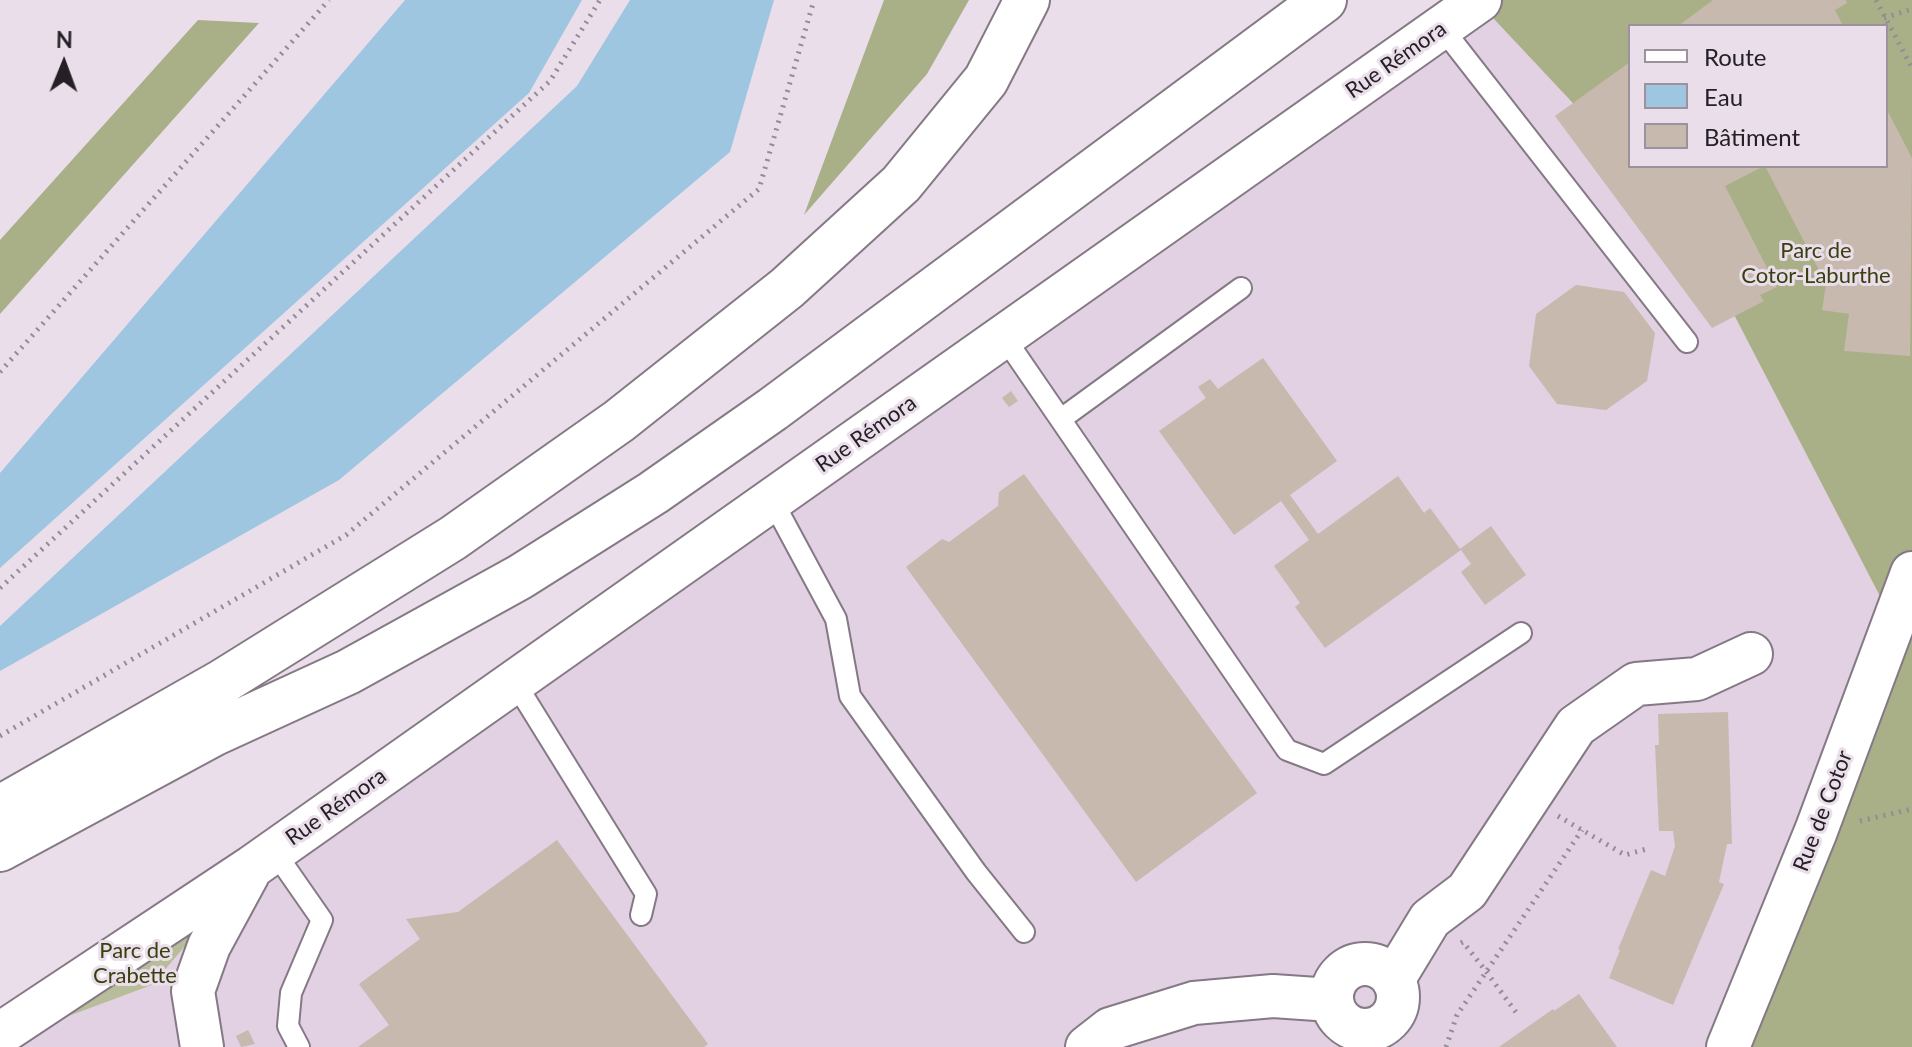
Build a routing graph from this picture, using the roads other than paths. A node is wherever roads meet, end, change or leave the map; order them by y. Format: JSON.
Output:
{"nodes":[{"id":1,"x":1027,"y":0,"type":"edge"},
{"id":2,"x":1324,"y":0,"type":"edge"},
{"id":3,"x":1480,"y":0,"type":"edge"},
{"id":4,"x":1442,"y":28,"type":"junction"},
{"id":5,"x":1241,"y":288,"type":"dead end"},
{"id":6,"x":1004,"y":337,"type":"junction"},
{"id":7,"x":1687,"y":342,"type":"dead end"},
{"id":8,"x":1061,"y":419,"type":"junction"},
{"id":9,"x":772,"y":500,"type":"junction"},
{"id":10,"x":1912,"y":573,"type":"edge"},
{"id":11,"x":1521,"y":633,"type":"dead end"},
{"id":12,"x":1751,"y":654,"type":"dead end"},
{"id":13,"x":514,"y":681,"type":"junction"},
{"id":14,"x":0,"y":808,"type":"edge"},
{"id":15,"x":0,"y":849,"type":"edge"},
{"id":16,"x":263,"y":859,"type":"junction"},
{"id":17,"x":641,"y":915,"type":"dead end"},
{"id":18,"x":1024,"y":932,"type":"dead end"},
{"id":19,"x":0,"y":1034,"type":"edge"},
{"id":20,"x":202,"y":1047,"type":"edge"},
{"id":21,"x":299,"y":1047,"type":"edge"},
{"id":22,"x":1087,"y":1047,"type":"edge"},
{"id":23,"x":1728,"y":1047,"type":"edge"}],
"edges":[{"from":1,"to":14,"type":"highway"},
{"from":2,"to":15,"type":"highway"},
{"from":3,"to":4,"type":"street","name":"Rue Rémora"},
{"from":4,"to":6,"type":"street","name":"Rue Rémora"},
{"from":4,"to":7,"type":"lane"},
{"from":5,"to":8,"type":"lane"},
{"from":6,"to":8,"type":"lane"},
{"from":6,"to":9,"type":"street","name":"Rue Rémora"},
{"from":8,"to":11,"type":"lane"},
{"from":9,"to":13,"type":"street","name":"Rue Rémora"},
{"from":9,"to":18,"type":"lane"},
{"from":10,"to":23,"type":"street","name":"Rue de Cotor"},
{"from":12,"to":22,"type":"street"},
{"from":13,"to":16,"type":"street","name":"Rue Rémora"},
{"from":13,"to":17,"type":"lane"},
{"from":16,"to":19,"type":"street","name":"Rue Rémora"},
{"from":16,"to":20,"type":"street"},
{"from":16,"to":21,"type":"lane"}]}
